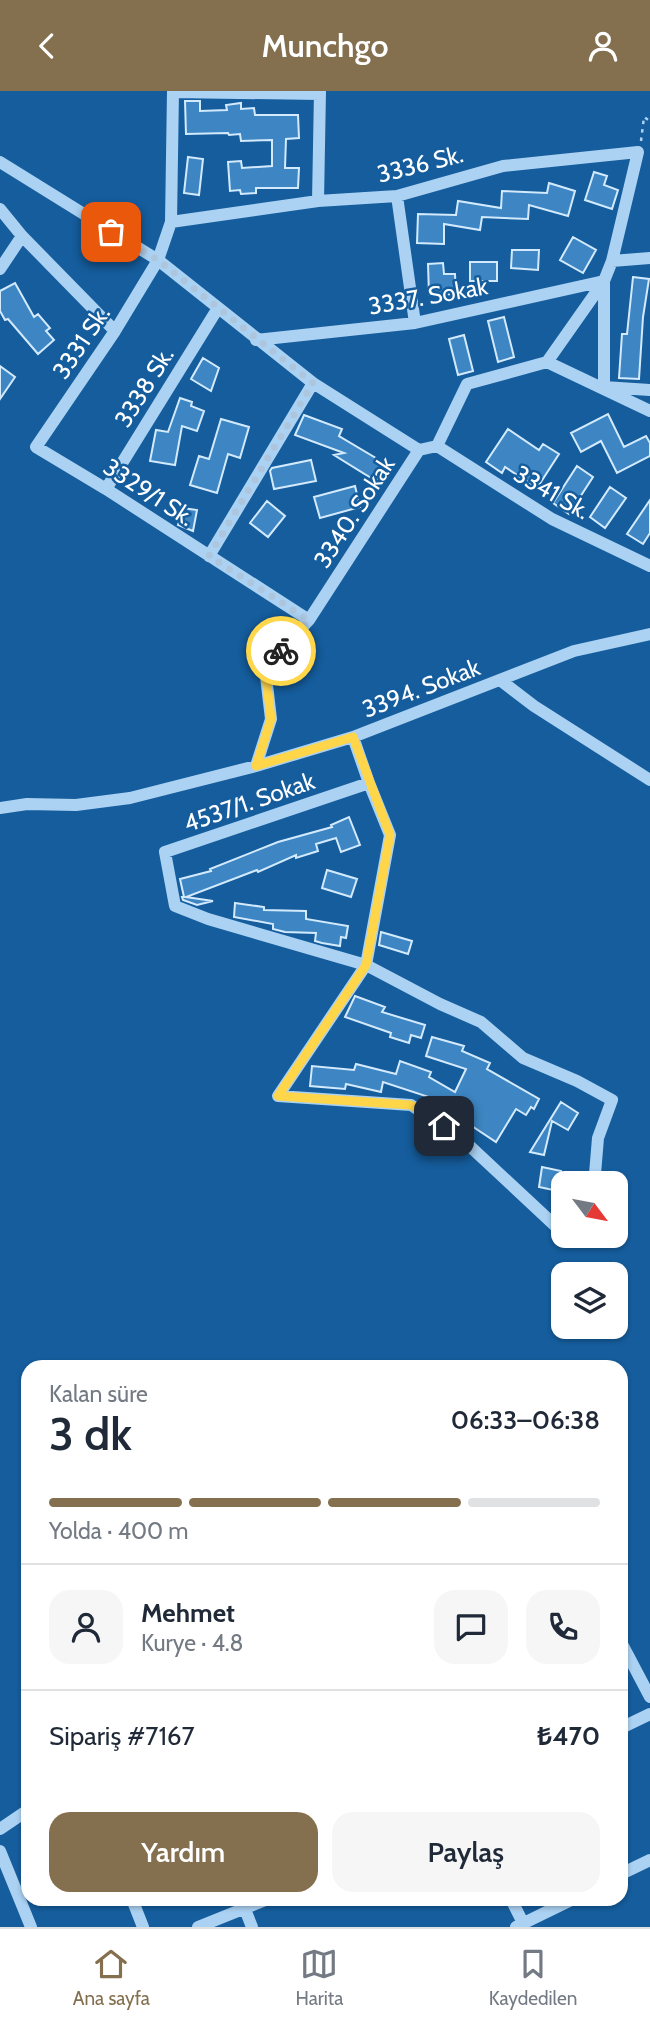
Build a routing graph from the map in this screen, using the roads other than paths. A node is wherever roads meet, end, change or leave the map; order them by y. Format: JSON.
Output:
{"nodes":[{"id":1,"x":173,"y":91,"type":"edge"},
{"id":2,"x":320,"y":93,"type":"edge"},
{"id":3,"x":0,"y":162,"type":"edge"},
{"id":4,"x":397,"y":196,"type":"junction"},
{"id":5,"x":318,"y":201,"type":"junction"},
{"id":6,"x":0,"y":209,"type":"edge"},
{"id":7,"x":171,"y":222,"type":"junction"},
{"id":8,"x":22,"y":236,"type":"junction"},
{"id":9,"x":650,"y":258,"type":"edge"},
{"id":10,"x":158,"y":260,"type":"junction"},
{"id":11,"x":612,"y":261,"type":"junction"},
{"id":12,"x":0,"y":269,"type":"edge"},
{"id":13,"x":604,"y":281,"type":"junction"},
{"id":14,"x":218,"y":308,"type":"junction"},
{"id":15,"x":415,"y":323,"type":"junction"},
{"id":16,"x":115,"y":331,"type":"junction"},
{"id":17,"x":256,"y":339,"type":"junction"},
{"id":18,"x":547,"y":362,"type":"junction"},
{"id":19,"x":313,"y":383,"type":"junction"},
{"id":20,"x":604,"y":387,"type":"junction"},
{"id":21,"x":650,"y":390,"type":"edge"},
{"id":22,"x":650,"y":411,"type":"edge"},
{"id":23,"x":437,"y":446,"type":"junction"},
{"id":24,"x":36,"y":447,"type":"joint"},
{"id":25,"x":419,"y":450,"type":"junction"},
{"id":26,"x":106,"y":489,"type":"junction"},
{"id":27,"x":209,"y":556,"type":"junction"},
{"id":28,"x":650,"y":567,"type":"edge"},
{"id":29,"x":309,"y":620,"type":"junction"},
{"id":30,"x":650,"y":634,"type":"edge"},
{"id":31,"x":500,"y":680,"type":"junction"},
{"id":32,"x":353,"y":737,"type":"junction"},
{"id":33,"x":256,"y":766,"type":"junction"},
{"id":34,"x":650,"y":780,"type":"edge"},
{"id":35,"x":369,"y":783,"type":"junction"},
{"id":36,"x":0,"y":808,"type":"edge"},
{"id":37,"x":366,"y":965,"type":"junction"},
{"id":38,"x":595,"y":1171,"type":"edge"},
{"id":39,"x":551,"y":1222,"type":"edge"},
{"id":40,"x":628,"y":1655,"type":"edge"},
{"id":41,"x":650,"y":1697,"type":"edge"},
{"id":42,"x":650,"y":1714,"type":"edge"},
{"id":43,"x":628,"y":1725,"type":"edge"},
{"id":44,"x":21,"y":1814,"type":"edge"},
{"id":45,"x":0,"y":1829,"type":"edge"},
{"id":46,"x":0,"y":1851,"type":"edge"},
{"id":47,"x":650,"y":1860,"type":"edge"},
{"id":48,"x":628,"y":1871,"type":"edge"},
{"id":49,"x":21,"y":1901,"type":"edge"},
{"id":50,"x":23,"y":1906,"type":"edge"},
{"id":51,"x":135,"y":1906,"type":"edge"},
{"id":52,"x":240,"y":1906,"type":"edge"},
{"id":53,"x":245,"y":1906,"type":"edge"},
{"id":54,"x":514,"y":1906,"type":"edge"},
{"id":55,"x":560,"y":1906,"type":"edge"},
{"id":56,"x":522,"y":1926,"type":"edge"},
{"id":57,"x":32,"y":1927,"type":"edge"},
{"id":58,"x":143,"y":1927,"type":"edge"},
{"id":59,"x":198,"y":1927,"type":"edge"},
{"id":60,"x":252,"y":1927,"type":"edge"}],
"edges":[{"from":1,"to":2,"type":"street"},
{"from":1,"to":7,"type":"street","name":"3331 Sk."},
{"from":2,"to":5,"type":"street"},
{"from":3,"to":10,"type":"street"},
{"from":4,"to":5,"type":"street","name":"3336 Sk."},
{"from":4,"to":11,"type":"street","name":"3336 Sk."},
{"from":4,"to":15,"type":"street"},
{"from":5,"to":7,"type":"street","name":"3336 Sk."},
{"from":6,"to":8,"type":"street"},
{"from":7,"to":10,"type":"street","name":"3331 Sk."},
{"from":8,"to":12,"type":"street"},
{"from":8,"to":16,"type":"street"},
{"from":9,"to":11,"type":"street"},
{"from":10,"to":14,"type":"street"},
{"from":10,"to":16,"type":"street","name":"3331 Sk."},
{"from":11,"to":13,"type":"street"},
{"from":13,"to":15,"type":"street","name":"3337. Sokak"},
{"from":13,"to":18,"type":"street"},
{"from":13,"to":20,"type":"street"},
{"from":14,"to":17,"type":"street"},
{"from":14,"to":26,"type":"street","name":"3338 Sk."},
{"from":15,"to":17,"type":"street","name":"3337. Sokak"},
{"from":16,"to":24,"type":"street","name":"3331 Sk."},
{"from":17,"to":19,"type":"street"},
{"from":18,"to":20,"type":"street"},
{"from":18,"to":23,"type":"street"},
{"from":19,"to":25,"type":"street"},
{"from":19,"to":27,"type":"street"},
{"from":20,"to":21,"type":"street"},
{"from":20,"to":22,"type":"street"},
{"from":23,"to":25,"type":"street","name":"3340. Sokak"},
{"from":23,"to":28,"type":"street","name":"3341 Sk."},
{"from":24,"to":26,"type":"street","name":"3329/1 Sk."},
{"from":25,"to":29,"type":"street","name":"3340. Sokak"},
{"from":26,"to":27,"type":"street","name":"3329/1 Sk."},
{"from":27,"to":29,"type":"street","name":"3329/1 Sk."},
{"from":29,"to":33,"type":"street","name":"3340. Sokak"},
{"from":30,"to":31,"type":"street","name":"3394. Sokak"},
{"from":31,"to":32,"type":"street","name":"3394. Sokak"},
{"from":31,"to":34,"type":"street"},
{"from":32,"to":33,"type":"street","name":"3394. Sokak"},
{"from":32,"to":35,"type":"street"},
{"from":33,"to":36,"type":"street","name":"3394. Sokak"},
{"from":35,"to":37,"type":"street"},
{"from":35,"to":37,"type":"street","name":"4537/1. Sokak"},
{"from":37,"to":38,"type":"street","name":"4537/1. Sokak"},
{"from":37,"to":39,"type":"street"},
{"from":40,"to":41,"type":"street"},
{"from":42,"to":43,"type":"street"},
{"from":44,"to":45,"type":"street"},
{"from":46,"to":49,"type":"street"},
{"from":47,"to":48,"type":"street"},
{"from":50,"to":57,"type":"street"},
{"from":51,"to":58,"type":"street"},
{"from":52,"to":59,"type":"street"},
{"from":53,"to":60,"type":"street"},
{"from":54,"to":56,"type":"street"},
{"from":55,"to":56,"type":"street"}]}
